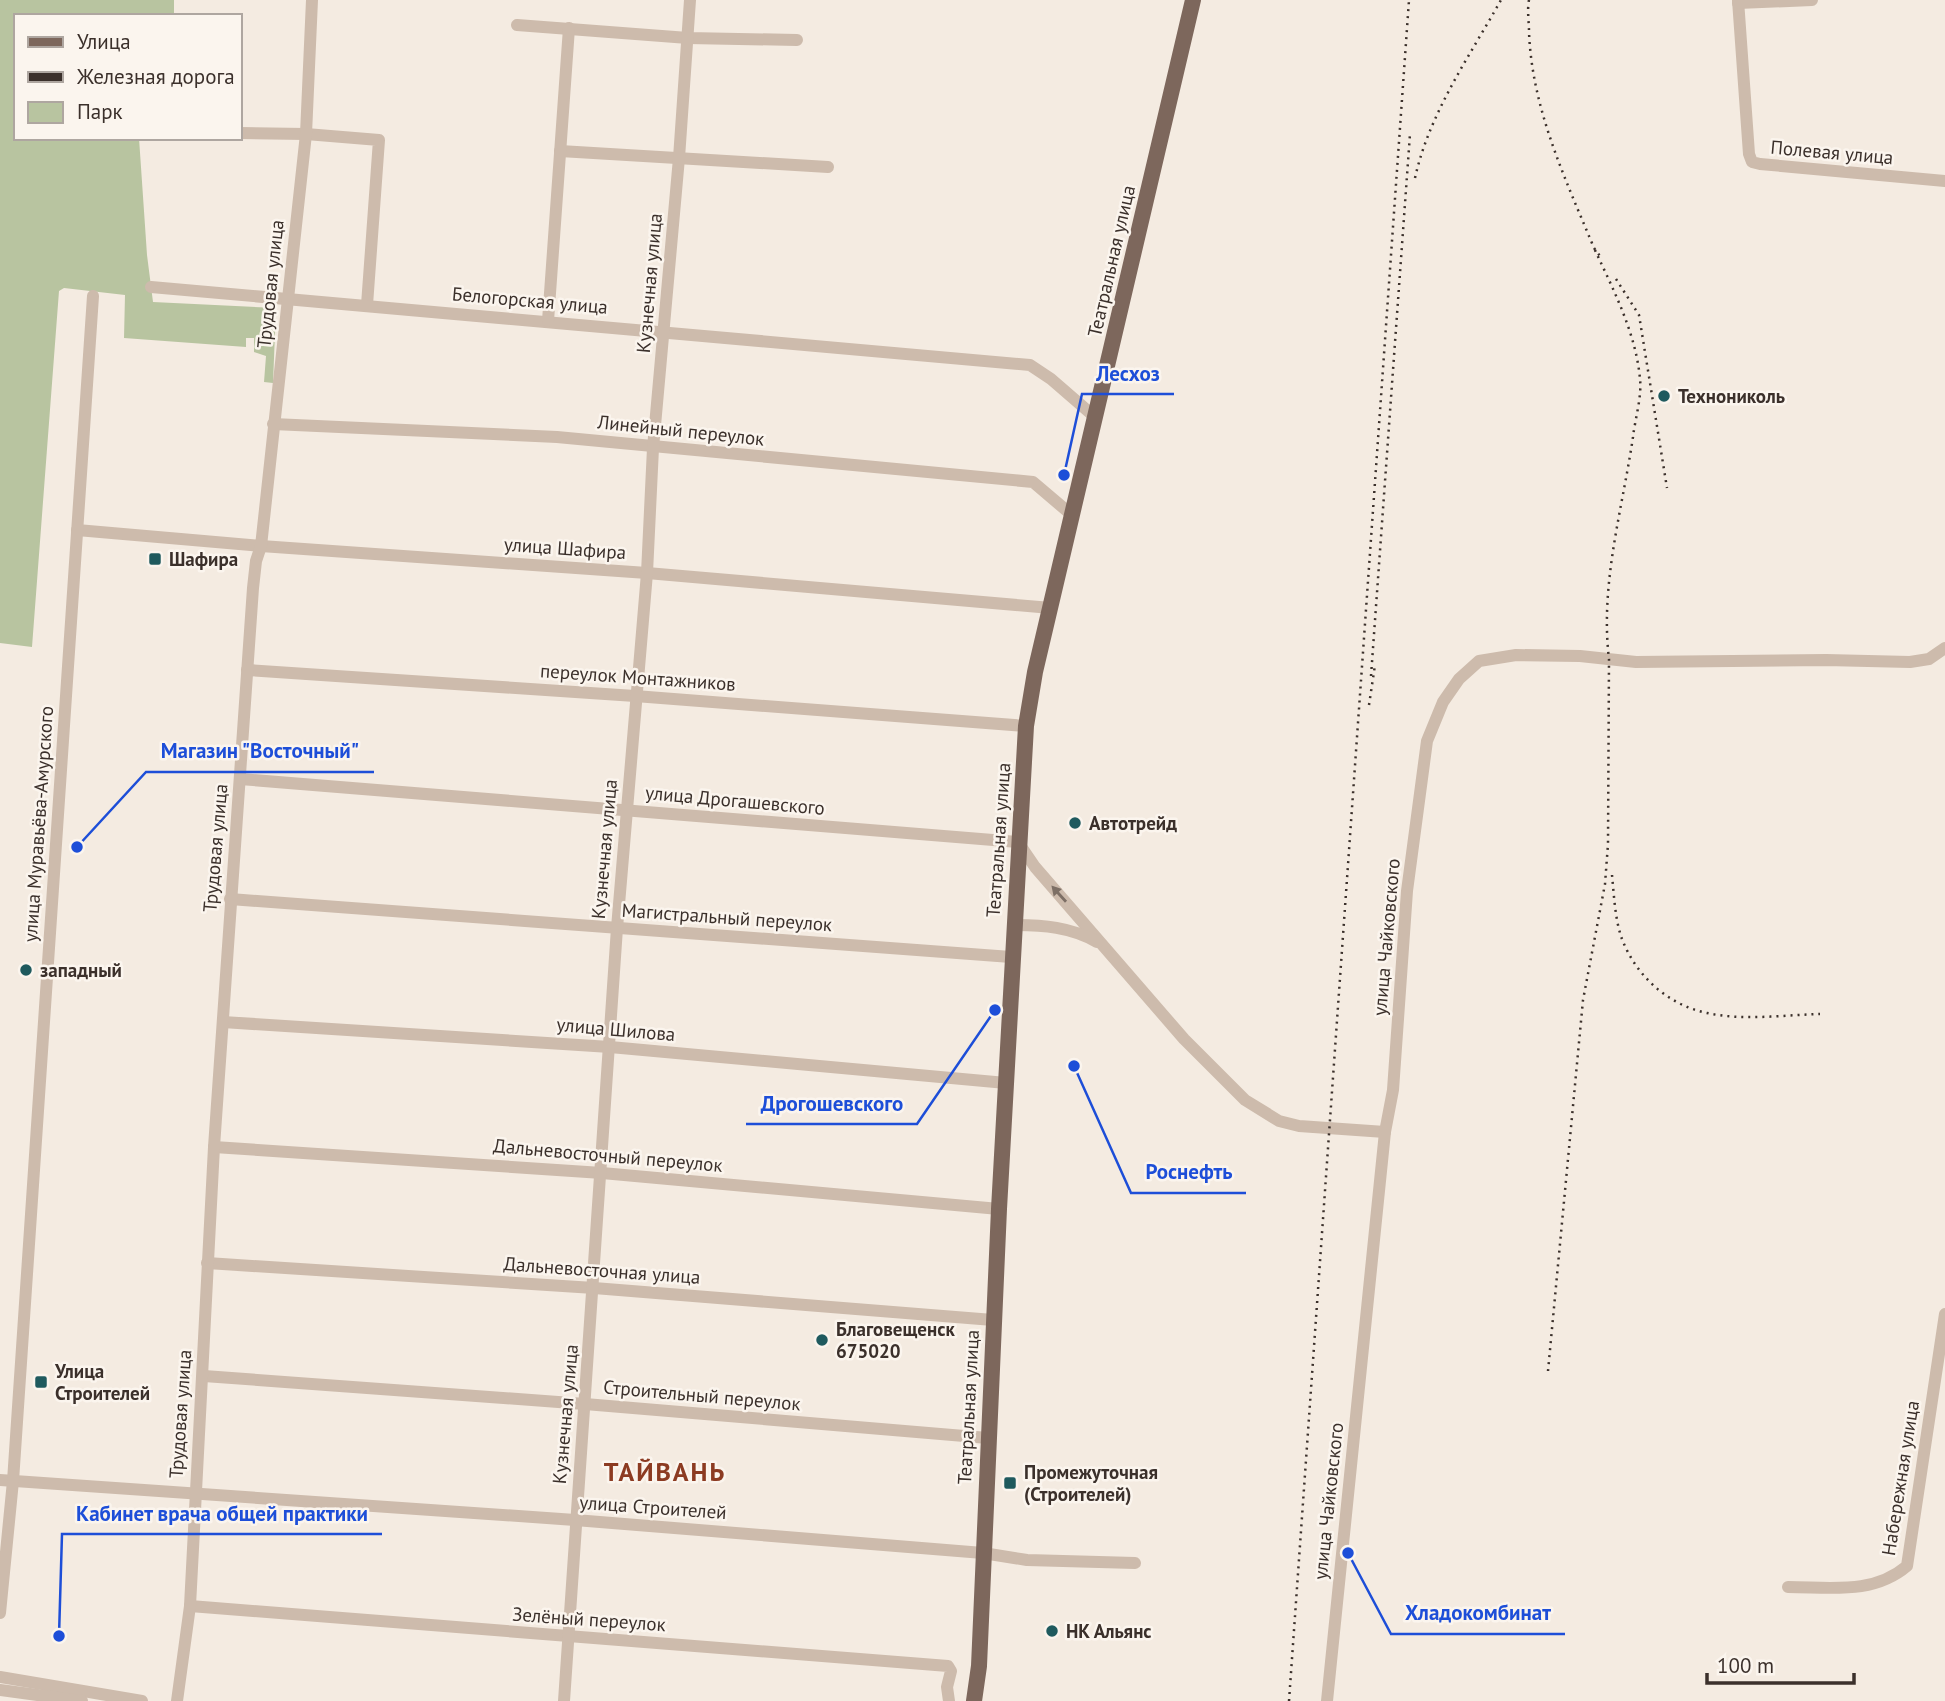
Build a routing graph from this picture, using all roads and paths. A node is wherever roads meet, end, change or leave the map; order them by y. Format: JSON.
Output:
{"nodes":[{"id":1,"x":312,"y":0,"type":"edge"},
{"id":2,"x":690,"y":0,"type":"edge"},
{"id":3,"x":1193,"y":0,"type":"edge"},
{"id":4,"x":1812,"y":0,"type":"edge"},
{"id":5,"x":1738,"y":1,"type":"edge"},
{"id":6,"x":517,"y":25,"type":"dead end"},
{"id":7,"x":569,"y":28,"type":"junction"},
{"id":8,"x":688,"y":38,"type":"junction"},
{"id":9,"x":797,"y":40,"type":"dead end"},
{"id":10,"x":242,"y":133,"type":"edge"},
{"id":11,"x":306,"y":134,"type":"junction"},
{"id":12,"x":560,"y":150,"type":"junction"},
{"id":13,"x":679,"y":158,"type":"junction"},
{"id":14,"x":828,"y":167,"type":"dead end"},
{"id":15,"x":1945,"y":181,"type":"edge"},
{"id":16,"x":151,"y":288,"type":"dead end"},
{"id":17,"x":93,"y":296,"type":"dead end"},
{"id":18,"x":288,"y":298,"type":"junction"},
{"id":19,"x":367,"y":305,"type":"junction"},
{"id":20,"x":548,"y":321,"type":"junction"},
{"id":21,"x":665,"y":332,"type":"junction"},
{"id":22,"x":1096,"y":418,"type":"junction"},
{"id":23,"x":273,"y":424,"type":"junction"},
{"id":24,"x":653,"y":448,"type":"junction"},
{"id":25,"x":1073,"y":516,"type":"junction"},
{"id":26,"x":77,"y":530,"type":"junction"},
{"id":27,"x":261,"y":546,"type":"junction"},
{"id":28,"x":647,"y":573,"type":"junction"},
{"id":29,"x":1051,"y":608,"type":"junction"},
{"id":30,"x":1945,"y":648,"type":"edge"},
{"id":31,"x":247,"y":670,"type":"junction"},
{"id":32,"x":635,"y":696,"type":"junction"},
{"id":33,"x":1026,"y":726,"type":"junction"},
{"id":34,"x":240,"y":779,"type":"junction"},
{"id":35,"x":627,"y":810,"type":"junction"},
{"id":36,"x":1018,"y":842,"type":"junction"},
{"id":37,"x":230,"y":899,"type":"junction"},
{"id":38,"x":1013,"y":925,"type":"junction"},
{"id":39,"x":617,"y":928,"type":"junction"},
{"id":40,"x":1102,"y":944,"type":"junction"},
{"id":41,"x":1012,"y":957,"type":"junction"},
{"id":42,"x":223,"y":1022,"type":"junction"},
{"id":43,"x":610,"y":1047,"type":"junction"},
{"id":44,"x":1006,"y":1083,"type":"junction"},
{"id":45,"x":1385,"y":1132,"type":"junction"},
{"id":46,"x":214,"y":1147,"type":"junction"},
{"id":47,"x":602,"y":1173,"type":"junction"},
{"id":48,"x":999,"y":1209,"type":"junction"},
{"id":49,"x":207,"y":1263,"type":"junction"},
{"id":50,"x":594,"y":1288,"type":"junction"},
{"id":51,"x":1945,"y":1314,"type":"edge"},
{"id":52,"x":993,"y":1320,"type":"junction"},
{"id":53,"x":204,"y":1376,"type":"junction"},
{"id":54,"x":584,"y":1404,"type":"junction"},
{"id":55,"x":988,"y":1438,"type":"junction"},
{"id":56,"x":6,"y":1481,"type":"edge"},
{"id":57,"x":194,"y":1493,"type":"junction"},
{"id":58,"x":575,"y":1520,"type":"junction"},
{"id":59,"x":983,"y":1553,"type":"junction"},
{"id":60,"x":1135,"y":1563,"type":"dead end"},
{"id":61,"x":1788,"y":1587,"type":"dead end"},
{"id":62,"x":190,"y":1606,"type":"junction"},
{"id":63,"x":0,"y":1612,"type":"edge"},
{"id":64,"x":568,"y":1636,"type":"junction"},
{"id":65,"x":0,"y":1677,"type":"edge"},
{"id":66,"x":0,"y":1690,"type":"edge"},
{"id":67,"x":82,"y":1701,"type":"edge"},
{"id":68,"x":142,"y":1701,"type":"edge"},
{"id":69,"x":177,"y":1701,"type":"edge"},
{"id":70,"x":564,"y":1701,"type":"edge"},
{"id":71,"x":948,"y":1701,"type":"edge"},
{"id":72,"x":974,"y":1701,"type":"edge"},
{"id":73,"x":1327,"y":1701,"type":"edge"}],
"edges":[{"from":1,"to":11,"type":"street","name":"Трудовая улица"},
{"from":2,"to":8,"type":"street","name":"Кузнечная улица"},
{"from":3,"to":22,"type":"main road","name":"Театральная улица"},
{"from":4,"to":5,"type":"street"},
{"from":5,"to":15,"type":"street","name":"Полевая улица"},
{"from":6,"to":7,"type":"street"},
{"from":7,"to":8,"type":"street"},
{"from":7,"to":12,"type":"street"},
{"from":8,"to":9,"type":"street"},
{"from":8,"to":13,"type":"street","name":"Кузнечная улица"},
{"from":10,"to":11,"type":"street"},
{"from":11,"to":18,"type":"street","name":"Трудовая улица"},
{"from":11,"to":19,"type":"street"},
{"from":12,"to":13,"type":"street"},
{"from":12,"to":20,"type":"street"},
{"from":13,"to":14,"type":"street"},
{"from":13,"to":21,"type":"street","name":"Кузнечная улица"},
{"from":16,"to":18,"type":"street","name":"Белогорская улица"},
{"from":17,"to":26,"type":"street","name":"улица Муравьёва-Амурского"},
{"from":18,"to":19,"type":"street","name":"Белогорская улица"},
{"from":18,"to":23,"type":"street","name":"Трудовая улица"},
{"from":19,"to":20,"type":"street","name":"Белогорская улица"},
{"from":20,"to":21,"type":"street","name":"Белогорская улица"},
{"from":21,"to":22,"type":"street","name":"Белогорская улица"},
{"from":21,"to":24,"type":"street","name":"Кузнечная улица"},
{"from":22,"to":25,"type":"main road","name":"Театральная улица"},
{"from":23,"to":24,"type":"street","name":"Линейный переулок"},
{"from":23,"to":27,"type":"street","name":"Трудовая улица"},
{"from":24,"to":25,"type":"street","name":"Линейный переулок"},
{"from":24,"to":28,"type":"street","name":"Кузнечная улица"},
{"from":25,"to":29,"type":"main road","name":"Театральная улица"},
{"from":26,"to":27,"type":"street","name":"улица Шафира"},
{"from":26,"to":56,"type":"street","name":"улица Муравьёва-Амурского"},
{"from":27,"to":28,"type":"street","name":"улица Шафира"},
{"from":27,"to":31,"type":"street","name":"Трудовая улица"},
{"from":28,"to":29,"type":"street","name":"улица Шафира"},
{"from":28,"to":32,"type":"street","name":"Кузнечная улица"},
{"from":29,"to":33,"type":"main road","name":"Театральная улица"},
{"from":30,"to":45,"type":"street","name":"улица Чайковского"},
{"from":31,"to":32,"type":"street","name":"переулок Монтажников"},
{"from":31,"to":34,"type":"street","name":"Трудовая улица"},
{"from":32,"to":33,"type":"street","name":"переулок Монтажников"},
{"from":32,"to":35,"type":"street","name":"Кузнечная улица"},
{"from":33,"to":36,"type":"main road","name":"Театральная улица"},
{"from":34,"to":35,"type":"street","name":"улица Дрогашевского"},
{"from":34,"to":37,"type":"street","name":"Трудовая улица"},
{"from":35,"to":36,"type":"street","name":"улица Дрогашевского"},
{"from":35,"to":39,"type":"street","name":"Кузнечная улица"},
{"from":36,"to":38,"type":"main road","name":"Театральная улица"},
{"from":40,"to":36,"type":"street","one_way":true},
{"from":37,"to":39,"type":"street","name":"Магистральный переулок"},
{"from":37,"to":42,"type":"street","name":"Трудовая улица"},
{"from":38,"to":40,"type":"street"},
{"from":38,"to":41,"type":"main road","name":"Театральная улица"},
{"from":39,"to":41,"type":"street","name":"Магистральный переулок"},
{"from":39,"to":43,"type":"street","name":"Кузнечная улица"},
{"from":40,"to":45,"type":"street"},
{"from":41,"to":44,"type":"main road","name":"Театральная улица"},
{"from":42,"to":43,"type":"street","name":"улица Шилова"},
{"from":42,"to":46,"type":"street","name":"Трудовая улица"},
{"from":43,"to":44,"type":"street","name":"улица Шилова"},
{"from":43,"to":47,"type":"street","name":"Кузнечная улица"},
{"from":44,"to":48,"type":"main road","name":"Театральная улица"},
{"from":45,"to":73,"type":"street","name":"улица Чайковского"},
{"from":46,"to":47,"type":"street","name":"Дальневосточный переулок"},
{"from":46,"to":49,"type":"street","name":"Трудовая улица"},
{"from":47,"to":48,"type":"street","name":"Дальневосточный переулок"},
{"from":47,"to":50,"type":"street","name":"Кузнечная улица"},
{"from":48,"to":52,"type":"main road","name":"Театральная улица"},
{"from":49,"to":50,"type":"street","name":"Дальневосточная улица"},
{"from":49,"to":53,"type":"street","name":"Трудовая улица"},
{"from":50,"to":52,"type":"street","name":"Дальневосточная улица"},
{"from":50,"to":54,"type":"street","name":"Кузнечная улица"},
{"from":51,"to":61,"type":"street","name":"Набережная улица"},
{"from":52,"to":55,"type":"main road","name":"Театральная улица"},
{"from":53,"to":54,"type":"street","name":"Строительный переулок"},
{"from":53,"to":57,"type":"street","name":"Трудовая улица"},
{"from":54,"to":55,"type":"street","name":"Строительный переулок"},
{"from":54,"to":58,"type":"street","name":"Кузнечная улица"},
{"from":55,"to":59,"type":"main road","name":"Театральная улица"},
{"from":56,"to":57,"type":"street","name":"улица Строителей"},
{"from":56,"to":63,"type":"street"},
{"from":57,"to":58,"type":"street","name":"улица Строителей"},
{"from":57,"to":62,"type":"street","name":"Трудовая улица"},
{"from":58,"to":59,"type":"street","name":"улица Строителей"},
{"from":58,"to":64,"type":"street","name":"Кузнечная улица"},
{"from":59,"to":60,"type":"street","name":"улица Строителей"},
{"from":59,"to":72,"type":"main road","name":"Театральная улица"},
{"from":62,"to":64,"type":"street","name":"Зелёный переулок"},
{"from":62,"to":69,"type":"street","name":"Трудовая улица"},
{"from":64,"to":70,"type":"street","name":"Кузнечная улица"},
{"from":64,"to":71,"type":"street","name":"Зелёный переулок"},
{"from":65,"to":68,"type":"street"},
{"from":66,"to":67,"type":"street"}]}
